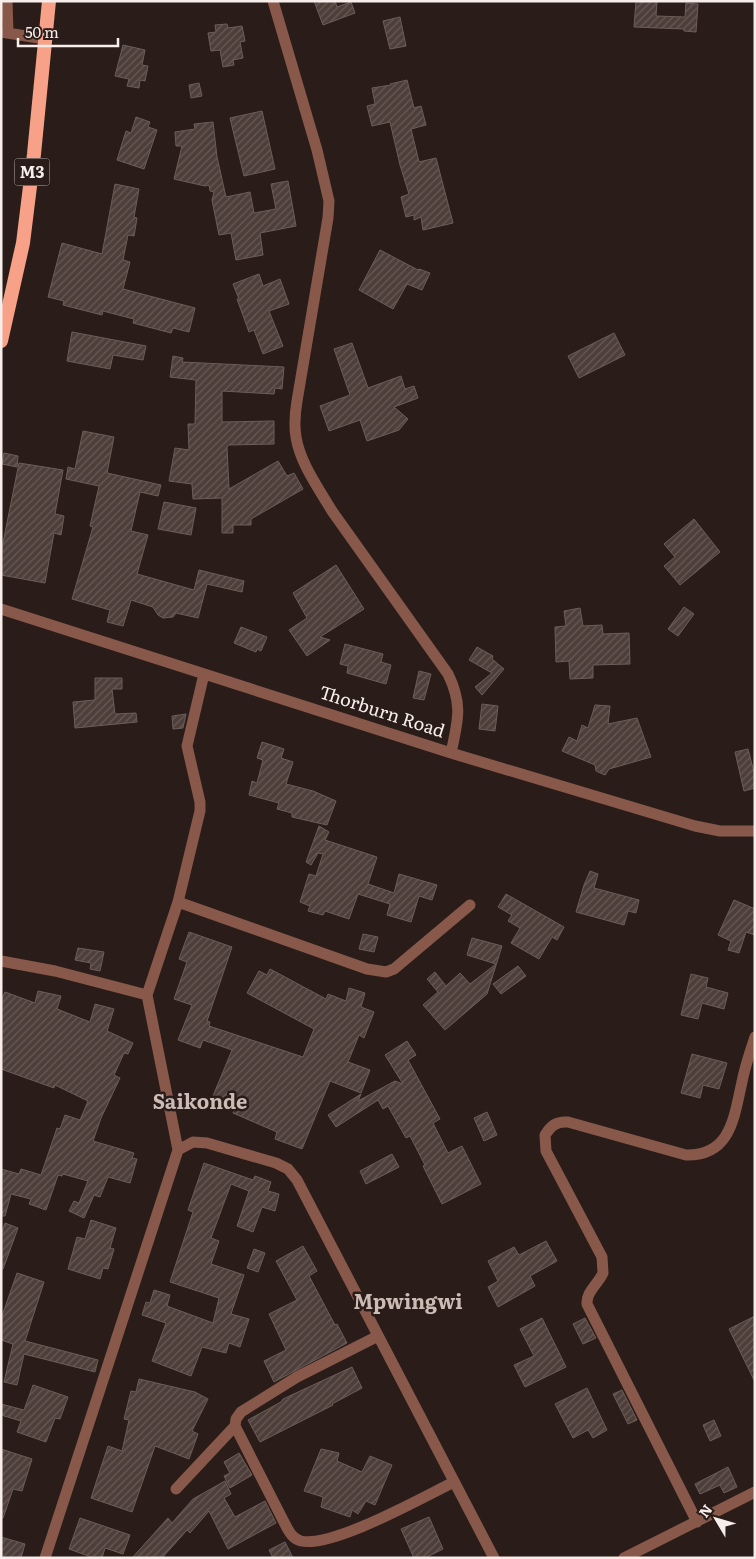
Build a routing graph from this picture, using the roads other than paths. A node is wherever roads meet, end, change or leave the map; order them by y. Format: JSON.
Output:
{"nodes":[{"id":1,"x":7,"y":1,"type":"edge"},
{"id":2,"x":49,"y":1,"type":"edge"},
{"id":3,"x":273,"y":1,"type":"edge"},
{"id":4,"x":4,"y":33,"type":"edge"},
{"id":5,"x":44,"y":40,"type":"junction"},
{"id":6,"x":1,"y":341,"type":"edge"},
{"id":7,"x":1,"y":609,"type":"edge"},
{"id":8,"x":204,"y":674,"type":"junction"},
{"id":9,"x":451,"y":753,"type":"junction"},
{"id":10,"x":755,"y":831,"type":"edge"},
{"id":11,"x":178,"y":902,"type":"junction"},
{"id":12,"x":470,"y":905,"type":"dead end"},
{"id":13,"x":1,"y":961,"type":"edge"},
{"id":14,"x":147,"y":995,"type":"junction"},
{"id":15,"x":755,"y":1037,"type":"edge"},
{"id":16,"x":178,"y":1150,"type":"junction"},
{"id":17,"x":378,"y":1336,"type":"junction"},
{"id":18,"x":236,"y":1426,"type":"junction"},
{"id":19,"x":454,"y":1482,"type":"junction"},
{"id":20,"x":176,"y":1489,"type":"dead end"},
{"id":21,"x":755,"y":1492,"type":"edge"},
{"id":22,"x":697,"y":1522,"type":"junction"},
{"id":23,"x":45,"y":1558,"type":"edge"},
{"id":24,"x":494,"y":1558,"type":"edge"},
{"id":25,"x":624,"y":1558,"type":"edge"}],
"edges":[{"from":1,"to":4,"type":"street"},
{"from":2,"to":5,"type":"highway","number":"M3"},
{"from":3,"to":9,"type":"street"},
{"from":4,"to":5,"type":"street"},
{"from":5,"to":6,"type":"highway","number":"M3"},
{"from":7,"to":8,"type":"street","name":"Thorburn Road"},
{"from":8,"to":9,"type":"street","name":"Thorburn Road"},
{"from":8,"to":11,"type":"street"},
{"from":9,"to":10,"type":"street","name":"Thorburn Road"},
{"from":11,"to":12,"type":"street"},
{"from":11,"to":14,"type":"street"},
{"from":13,"to":14,"type":"street"},
{"from":14,"to":16,"type":"street"},
{"from":15,"to":22,"type":"street"},
{"from":16,"to":17,"type":"street"},
{"from":16,"to":23,"type":"street"},
{"from":17,"to":18,"type":"street"},
{"from":17,"to":19,"type":"street"},
{"from":18,"to":19,"type":"street"},
{"from":18,"to":20,"type":"street"},
{"from":19,"to":24,"type":"street"},
{"from":21,"to":22,"type":"street"},
{"from":22,"to":25,"type":"street"}]}
